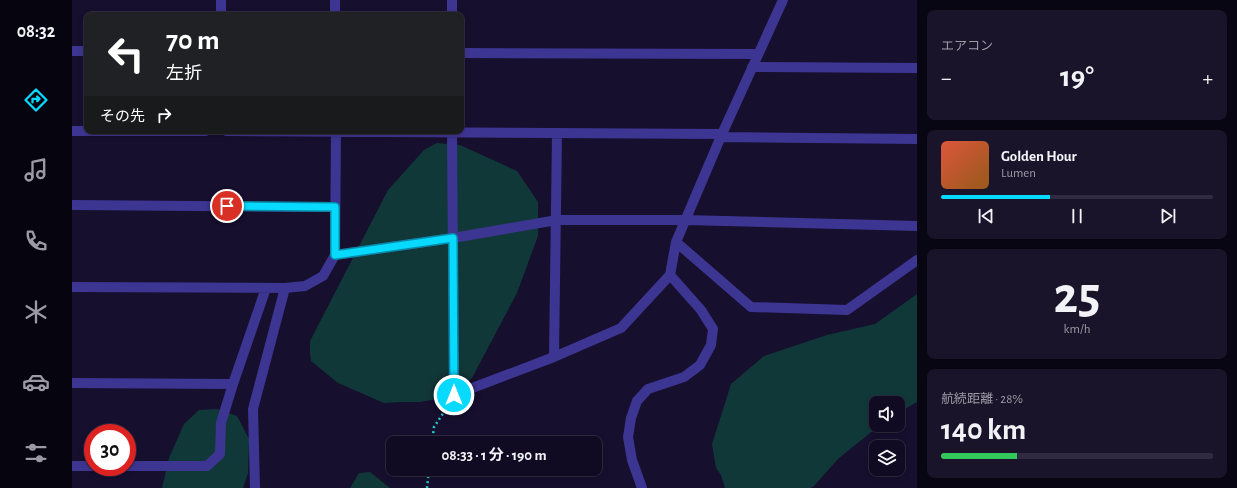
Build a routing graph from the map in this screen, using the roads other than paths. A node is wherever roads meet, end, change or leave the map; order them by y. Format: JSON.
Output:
{"nodes":[{"id":1,"x":221,"y":0,"type":"edge"},
{"id":2,"x":335,"y":0,"type":"edge"},
{"id":3,"x":452,"y":0,"type":"edge"},
{"id":4,"x":783,"y":0,"type":"edge"},
{"id":5,"x":221,"y":12,"type":"edge"},
{"id":6,"x":335,"y":12,"type":"edge"},
{"id":7,"x":452,"y":12,"type":"edge"},
{"id":8,"x":72,"y":51,"type":"edge"},
{"id":9,"x":84,"y":51,"type":"edge"},
{"id":10,"x":464,"y":53,"type":"edge"},
{"id":11,"x":758,"y":54,"type":"junction"},
{"id":12,"x":752,"y":67,"type":"junction"},
{"id":13,"x":917,"y":68,"type":"edge"},
{"id":14,"x":72,"y":131,"type":"edge"},
{"id":15,"x":84,"y":131,"type":"edge"},
{"id":16,"x":464,"y":132,"type":"edge"},
{"id":17,"x":557,"y":133,"type":"junction"},
{"id":18,"x":336,"y":134,"type":"edge"},
{"id":19,"x":452,"y":134,"type":"edge"},
{"id":20,"x":721,"y":136,"type":"junction"},
{"id":21,"x":917,"y":139,"type":"edge"},
{"id":22,"x":72,"y":205,"type":"edge"},
{"id":23,"x":335,"y":207,"type":"junction"},
{"id":24,"x":556,"y":220,"type":"junction"},
{"id":25,"x":685,"y":220,"type":"junction"},
{"id":26,"x":917,"y":226,"type":"edge"},
{"id":27,"x":453,"y":238,"type":"junction"},
{"id":28,"x":676,"y":242,"type":"junction"},
{"id":29,"x":335,"y":255,"type":"junction"},
{"id":30,"x":917,"y":260,"type":"edge"},
{"id":31,"x":670,"y":275,"type":"junction"},
{"id":32,"x":72,"y":287,"type":"edge"},
{"id":33,"x":266,"y":288,"type":"junction"},
{"id":34,"x":285,"y":288,"type":"junction"},
{"id":35,"x":554,"y":357,"type":"junction"},
{"id":36,"x":72,"y":383,"type":"edge"},
{"id":37,"x":233,"y":384,"type":"junction"},
{"id":38,"x":72,"y":466,"type":"edge"},
{"id":39,"x":84,"y":466,"type":"edge"},
{"id":40,"x":136,"y":466,"type":"edge"},
{"id":41,"x":255,"y":488,"type":"edge"},
{"id":42,"x":642,"y":488,"type":"edge"}],
"edges":[{"from":1,"to":5,"type":"street"},
{"from":2,"to":6,"type":"street"},
{"from":3,"to":7,"type":"street"},
{"from":4,"to":11,"type":"street"},
{"from":8,"to":9,"type":"street"},
{"from":10,"to":11,"type":"street"},
{"from":11,"to":12,"type":"street"},
{"from":12,"to":13,"type":"street"},
{"from":12,"to":20,"type":"street"},
{"from":14,"to":15,"type":"street"},
{"from":16,"to":17,"type":"street"},
{"from":17,"to":20,"type":"street"},
{"from":17,"to":24,"type":"street"},
{"from":18,"to":23,"type":"street"},
{"from":19,"to":27,"type":"street"},
{"from":20,"to":21,"type":"street"},
{"from":20,"to":25,"type":"street"},
{"from":22,"to":23,"type":"street"},
{"from":23,"to":29,"type":"street"},
{"from":24,"to":25,"type":"street"},
{"from":24,"to":27,"type":"street"},
{"from":24,"to":35,"type":"street"},
{"from":25,"to":26,"type":"street"},
{"from":25,"to":28,"type":"street"},
{"from":27,"to":29,"type":"street"},
{"from":27,"to":35,"type":"street"},
{"from":28,"to":30,"type":"street"},
{"from":28,"to":31,"type":"street"},
{"from":29,"to":34,"type":"street"},
{"from":31,"to":35,"type":"street"},
{"from":31,"to":42,"type":"street"},
{"from":32,"to":33,"type":"street"},
{"from":33,"to":34,"type":"street"},
{"from":33,"to":37,"type":"street"},
{"from":34,"to":41,"type":"street"},
{"from":36,"to":37,"type":"street"},
{"from":37,"to":40,"type":"street"},
{"from":38,"to":39,"type":"street"}]}
